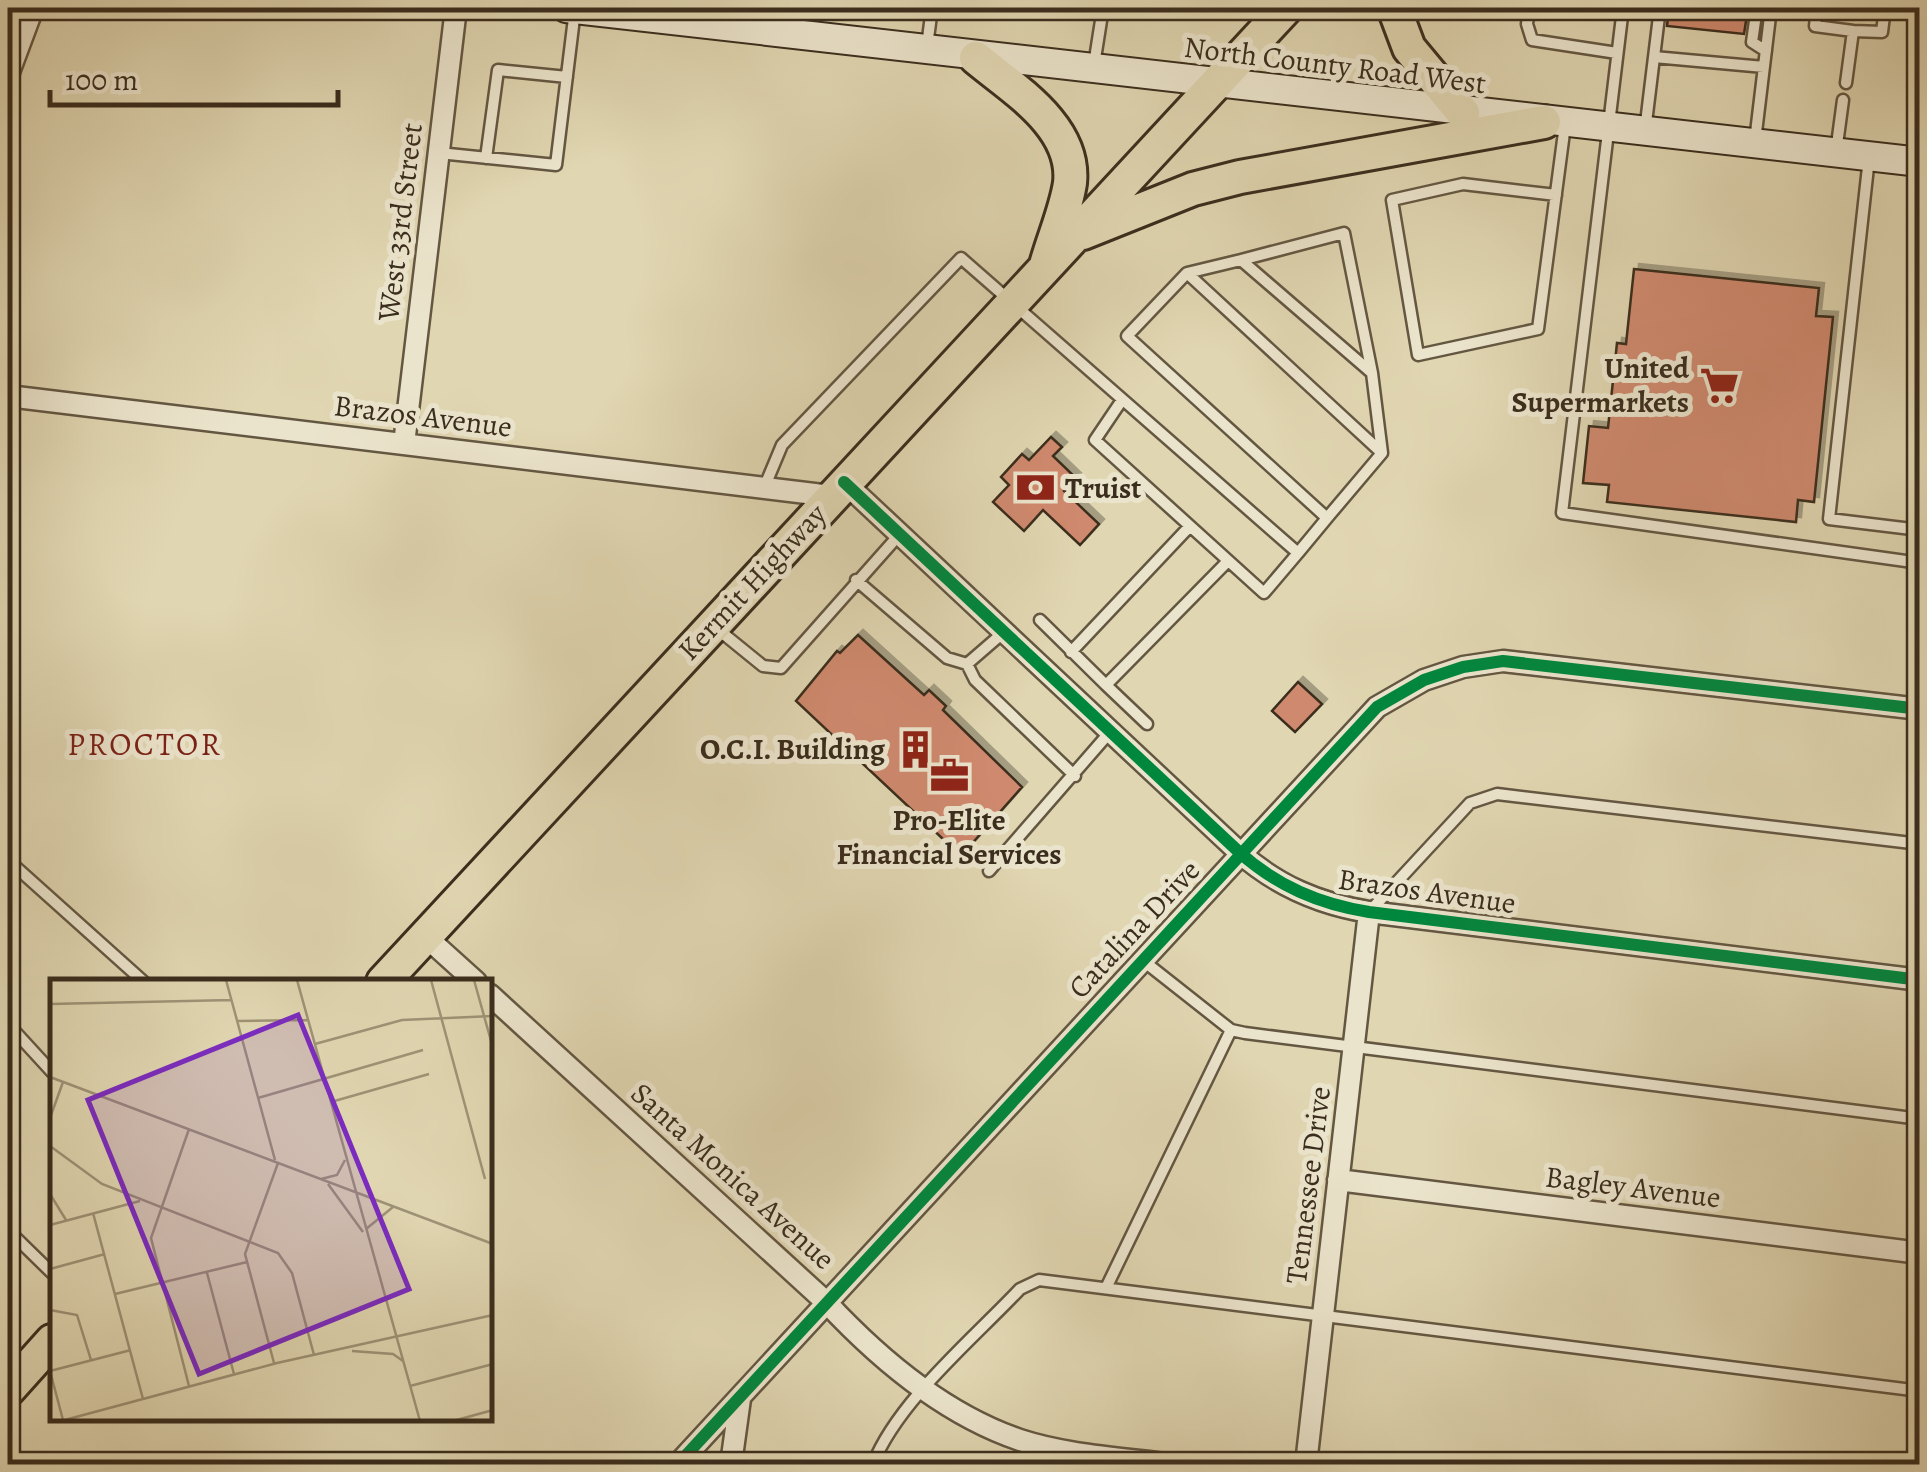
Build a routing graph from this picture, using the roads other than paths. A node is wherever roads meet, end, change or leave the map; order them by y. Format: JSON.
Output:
{"nodes":[{"id":1,"x":33,"y":8,"type":"edge"},
{"id":2,"x":456,"y":8,"type":"edge"},
{"id":3,"x":566,"y":8,"type":"edge"},
{"id":4,"x":576,"y":8,"type":"edge"},
{"id":5,"x":932,"y":8,"type":"edge"},
{"id":6,"x":1102,"y":8,"type":"edge"},
{"id":7,"x":1128,"y":8,"type":"edge"},
{"id":8,"x":1198,"y":8,"type":"edge"},
{"id":9,"x":1286,"y":8,"type":"edge"},
{"id":10,"x":1394,"y":8,"type":"edge"},
{"id":11,"x":1529,"y":8,"type":"edge"},
{"id":12,"x":1623,"y":8,"type":"edge"},
{"id":13,"x":1660,"y":8,"type":"edge"},
{"id":14,"x":1771,"y":8,"type":"edge"},
{"id":15,"x":1817,"y":8,"type":"edge"},
{"id":16,"x":1885,"y":8,"type":"edge"},
{"id":17,"x":610,"y":10,"type":"edge"},
{"id":18,"x":1756,"y":14,"type":"dead end"},
{"id":19,"x":689,"y":15,"type":"edge"},
{"id":20,"x":1853,"y":30,"type":"junction"},
{"id":21,"x":1766,"y":50,"type":"junction"},
{"id":22,"x":926,"y":52,"type":"junction"},
{"id":23,"x":1616,"y":53,"type":"junction"},
{"id":24,"x":1654,"y":57,"type":"junction"},
{"id":25,"x":976,"y":58,"type":"junction"},
{"id":26,"x":1764,"y":67,"type":"junction"},
{"id":27,"x":1093,"y":70,"type":"junction"},
{"id":28,"x":8,"y":74,"type":"edge"},
{"id":29,"x":567,"y":77,"type":"junction"},
{"id":30,"x":1846,"y":83,"type":"dead end"},
{"id":31,"x":1215,"y":84,"type":"junction"},
{"id":32,"x":1844,"y":100,"type":"dead end"},
{"id":33,"x":1463,"y":112,"type":"junction"},
{"id":34,"x":1555,"y":123,"type":"junction"},
{"id":35,"x":1608,"y":128,"type":"junction"},
{"id":36,"x":1645,"y":132,"type":"junction"},
{"id":37,"x":1754,"y":144,"type":"junction"},
{"id":38,"x":438,"y":153,"type":"junction"},
{"id":39,"x":1836,"y":153,"type":"junction"},
{"id":40,"x":1870,"y":157,"type":"junction"},
{"id":41,"x":486,"y":158,"type":"junction"},
{"id":42,"x":1920,"y":162,"type":"edge"},
{"id":43,"x":1556,"y":196,"type":"junction"},
{"id":44,"x":1079,"y":234,"type":"junction"},
{"id":45,"x":1241,"y":260,"type":"junction"},
{"id":46,"x":1046,"y":265,"type":"junction"},
{"id":47,"x":1187,"y":273,"type":"junction"},
{"id":48,"x":1010,"y":302,"type":"junction"},
{"id":49,"x":1372,"y":374,"type":"junction"},
{"id":50,"x":8,"y":396,"type":"edge"},
{"id":51,"x":1122,"y":400,"type":"junction"},
{"id":52,"x":404,"y":444,"type":"junction"},
{"id":53,"x":1382,"y":453,"type":"junction"},
{"id":54,"x":764,"y":488,"type":"junction"},
{"id":55,"x":838,"y":489,"type":"junction"},
{"id":56,"x":1326,"y":518,"type":"junction"},
{"id":57,"x":1190,"y":526,"type":"junction"},
{"id":58,"x":1920,"y":530,"type":"edge"},
{"id":59,"x":900,"y":534,"type":"junction"},
{"id":60,"x":1298,"y":553,"type":"junction"},
{"id":61,"x":1228,"y":561,"type":"junction"},
{"id":62,"x":1920,"y":563,"type":"edge"},
{"id":63,"x":856,"y":580,"type":"junction"},
{"id":64,"x":1040,"y":620,"type":"dead end"},
{"id":65,"x":712,"y":625,"type":"junction"},
{"id":66,"x":1004,"y":632,"type":"junction"},
{"id":67,"x":1072,"y":652,"type":"junction"},
{"id":68,"x":966,"y":664,"type":"junction"},
{"id":69,"x":1106,"y":685,"type":"junction"},
{"id":70,"x":1920,"y":708,"type":"edge"},
{"id":71,"x":1147,"y":724,"type":"dead end"},
{"id":72,"x":1110,"y":731,"type":"junction"},
{"id":73,"x":1076,"y":776,"type":"junction"},
{"id":74,"x":1920,"y":844,"type":"edge"},
{"id":75,"x":1239,"y":852,"type":"junction"},
{"id":76,"x":8,"y":860,"type":"edge"},
{"id":77,"x":989,"y":871,"type":"dead end"},
{"id":78,"x":1369,"y":912,"type":"junction"},
{"id":79,"x":425,"y":936,"type":"junction"},
{"id":80,"x":1141,"y":959,"type":"junction"},
{"id":81,"x":141,"y":979,"type":"edge"},
{"id":82,"x":386,"y":979,"type":"edge"},
{"id":83,"x":473,"y":979,"type":"edge"},
{"id":84,"x":1920,"y":980,"type":"edge"},
{"id":85,"x":492,"y":997,"type":"edge"},
{"id":86,"x":8,"y":1024,"type":"edge"},
{"id":87,"x":1230,"y":1030,"type":"junction"},
{"id":88,"x":1354,"y":1049,"type":"junction"},
{"id":89,"x":50,"y":1070,"type":"edge"},
{"id":90,"x":1920,"y":1119,"type":"edge"},
{"id":91,"x":1338,"y":1180,"type":"junction"},
{"id":92,"x":8,"y":1230,"type":"edge"},
{"id":93,"x":1920,"y":1253,"type":"edge"},
{"id":94,"x":50,"y":1271,"type":"edge"},
{"id":95,"x":1107,"y":1286,"type":"junction"},
{"id":96,"x":826,"y":1302,"type":"junction"},
{"id":97,"x":1323,"y":1317,"type":"junction"},
{"id":98,"x":50,"y":1343,"type":"edge"},
{"id":99,"x":926,"y":1389,"type":"junction"},
{"id":100,"x":8,"y":1390,"type":"edge"},
{"id":101,"x":1920,"y":1392,"type":"edge"},
{"id":102,"x":740,"y":1399,"type":"junction"},
{"id":103,"x":678,"y":1464,"type":"edge"},
{"id":104,"x":732,"y":1464,"type":"edge"},
{"id":105,"x":873,"y":1464,"type":"edge"},
{"id":106,"x":1166,"y":1464,"type":"edge"},
{"id":107,"x":1306,"y":1464,"type":"edge"}],
"edges":[{"from":1,"to":28,"type":"street"},
{"from":2,"to":38,"type":"street","name":"West 33rd Street"},
{"from":3,"to":4,"type":"main road","name":"North County Road West"},
{"from":4,"to":17,"type":"main road","name":"North County Road West"},
{"from":4,"to":29,"type":"lane"},
{"from":5,"to":22,"type":"lane"},
{"from":6,"to":27,"type":"lane"},
{"from":7,"to":8,"type":"lane"},
{"from":9,"to":31,"type":"main road","name":"Kermit Highway"},
{"from":10,"to":33,"type":"main road"},
{"from":11,"to":23,"type":"lane"},
{"from":12,"to":23,"type":"lane"},
{"from":13,"to":24,"type":"lane"},
{"from":14,"to":21,"type":"lane"},
{"from":15,"to":20,"type":"lane"},
{"from":16,"to":20,"type":"lane"},
{"from":17,"to":19,"type":"main road","name":"North County Road West"},
{"from":18,"to":21,"type":"lane"},
{"from":19,"to":22,"type":"main road","name":"North County Road West"},
{"from":20,"to":30,"type":"lane"},
{"from":21,"to":26,"type":"lane"},
{"from":22,"to":25,"type":"main road","name":"North County Road West"},
{"from":23,"to":35,"type":"lane"},
{"from":24,"to":26,"type":"lane"},
{"from":24,"to":36,"type":"lane"},
{"from":25,"to":27,"type":"main road","name":"North County Road West"},
{"from":25,"to":46,"type":"main road"},
{"from":26,"to":37,"type":"lane"},
{"from":27,"to":31,"type":"main road","name":"North County Road West"},
{"from":29,"to":41,"type":"lane"},
{"from":29,"to":41,"type":"lane"},
{"from":31,"to":33,"type":"main road","name":"North County Road West"},
{"from":31,"to":44,"type":"main road","name":"Kermit Highway"},
{"from":32,"to":39,"type":"lane"},
{"from":33,"to":34,"type":"main road","name":"North County Road West"},
{"from":34,"to":35,"type":"main road","name":"North County Road West"},
{"from":34,"to":43,"type":"lane"},
{"from":34,"to":44,"type":"main road"},
{"from":35,"to":36,"type":"main road","name":"North County Road West"},
{"from":35,"to":62,"type":"lane"},
{"from":36,"to":37,"type":"main road","name":"North County Road West"},
{"from":37,"to":39,"type":"main road","name":"North County Road West"},
{"from":38,"to":41,"type":"lane"},
{"from":38,"to":52,"type":"street","name":"West 33rd Street"},
{"from":39,"to":40,"type":"main road","name":"North County Road West"},
{"from":40,"to":42,"type":"main road","name":"North County Road West"},
{"from":40,"to":58,"type":"lane"},
{"from":43,"to":43,"type":"lane"},
{"from":44,"to":46,"type":"main road","name":"Kermit Highway"},
{"from":45,"to":47,"type":"lane"},
{"from":45,"to":49,"type":"lane"},
{"from":45,"to":49,"type":"lane"},
{"from":46,"to":48,"type":"main road","name":"Kermit Highway"},
{"from":47,"to":53,"type":"lane"},
{"from":47,"to":56,"type":"lane"},
{"from":48,"to":51,"type":"lane"},
{"from":48,"to":54,"type":"lane"},
{"from":48,"to":55,"type":"main road","name":"Kermit Highway"},
{"from":49,"to":53,"type":"lane"},
{"from":50,"to":52,"type":"street","name":"Brazos Avenue"},
{"from":51,"to":57,"type":"lane"},
{"from":51,"to":60,"type":"lane"},
{"from":52,"to":54,"type":"street","name":"Brazos Avenue"},
{"from":53,"to":56,"type":"lane"},
{"from":54,"to":55,"type":"street","name":"Brazos Avenue"},
{"from":55,"to":59,"type":"street","name":"Brazos Avenue"},
{"from":55,"to":65,"type":"main road","name":"Kermit Highway"},
{"from":56,"to":60,"type":"lane"},
{"from":57,"to":61,"type":"lane"},
{"from":57,"to":67,"type":"lane"},
{"from":59,"to":63,"type":"lane"},
{"from":59,"to":66,"type":"street","name":"Brazos Avenue"},
{"from":60,"to":61,"type":"lane"},
{"from":61,"to":69,"type":"lane"},
{"from":63,"to":65,"type":"lane"},
{"from":63,"to":68,"type":"lane"},
{"from":64,"to":67,"type":"lane"},
{"from":65,"to":79,"type":"main road","name":"Kermit Highway"},
{"from":66,"to":68,"type":"lane"},
{"from":66,"to":72,"type":"street","name":"Brazos Avenue"},
{"from":67,"to":69,"type":"lane"},
{"from":68,"to":73,"type":"lane"},
{"from":69,"to":71,"type":"lane"},
{"from":70,"to":75,"type":"street","name":"Catalina Drive"},
{"from":72,"to":73,"type":"lane"},
{"from":72,"to":75,"type":"street","name":"Brazos Avenue"},
{"from":73,"to":77,"type":"lane"},
{"from":74,"to":78,"type":"lane"},
{"from":75,"to":78,"type":"street","name":"Brazos Avenue"},
{"from":75,"to":80,"type":"street","name":"Catalina Drive"},
{"from":76,"to":81,"type":"lane"},
{"from":78,"to":84,"type":"street","name":"Brazos Avenue"},
{"from":78,"to":88,"type":"street","name":"Tennessee Drive"},
{"from":79,"to":82,"type":"main road","name":"Kermit Highway"},
{"from":79,"to":83,"type":"street"},
{"from":80,"to":87,"type":"lane"},
{"from":80,"to":96,"type":"street","name":"Catalina Drive"},
{"from":85,"to":96,"type":"street","name":"Santa Monica Avenue"},
{"from":86,"to":89,"type":"lane"},
{"from":87,"to":88,"type":"lane"},
{"from":87,"to":95,"type":"lane"},
{"from":88,"to":90,"type":"lane"},
{"from":88,"to":91,"type":"street","name":"Tennessee Drive"},
{"from":91,"to":93,"type":"street","name":"Bagley Avenue"},
{"from":91,"to":97,"type":"street","name":"Tennessee Drive"},
{"from":92,"to":94,"type":"lane"},
{"from":95,"to":97,"type":"lane"},
{"from":95,"to":99,"type":"lane"},
{"from":96,"to":99,"type":"street","name":"Santa Monica Avenue"},
{"from":96,"to":102,"type":"street","name":"Catalina Drive"},
{"from":97,"to":101,"type":"lane"},
{"from":97,"to":107,"type":"street","name":"Tennessee Drive"},
{"from":98,"to":100,"type":"main road"},
{"from":99,"to":105,"type":"lane"},
{"from":99,"to":106,"type":"street","name":"Santa Monica Avenue"},
{"from":102,"to":103,"type":"street","name":"Catalina Drive"},
{"from":102,"to":104,"type":"street"}]}
